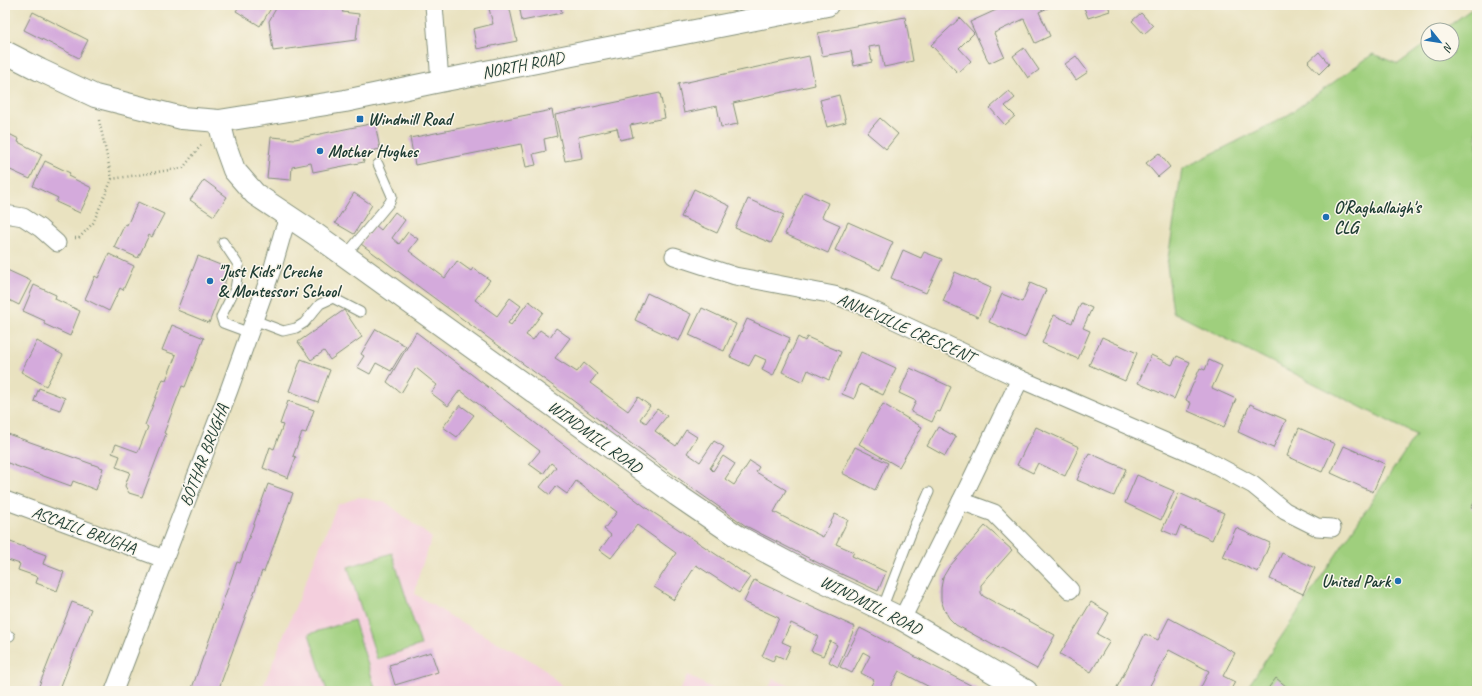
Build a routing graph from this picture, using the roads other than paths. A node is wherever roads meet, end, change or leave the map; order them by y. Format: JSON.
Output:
{"nodes":[{"id":1,"x":434,"y":5,"type":"edge"},
{"id":2,"x":827,"y":5,"type":"edge"},
{"id":3,"x":5,"y":52,"type":"edge"},
{"id":4,"x":440,"y":81,"type":"junction"},
{"id":5,"x":219,"y":121,"type":"junction"},
{"id":6,"x":378,"y":164,"type":"dead end"},
{"id":7,"x":5,"y":214,"type":"edge"},
{"id":8,"x":289,"y":216,"type":"junction"},
{"id":9,"x":223,"y":242,"type":"dead end"},
{"id":10,"x":57,"y":243,"type":"road end"},
{"id":11,"x":345,"y":256,"type":"junction"},
{"id":12,"x":674,"y":256,"type":"dead end"},
{"id":13,"x":360,"y":312,"type":"dead end"},
{"id":14,"x":252,"y":327,"type":"junction"},
{"id":15,"x":1020,"y":379,"type":"junction"},
{"id":16,"x":930,"y":492,"type":"dead end"},
{"id":17,"x":5,"y":500,"type":"edge"},
{"id":18,"x":961,"y":501,"type":"junction"},
{"id":19,"x":1332,"y":528,"type":"dead end"},
{"id":20,"x":164,"y":559,"type":"junction"},
{"id":21,"x":1070,"y":590,"type":"dead end"},
{"id":22,"x":882,"y":609,"type":"junction"},
{"id":23,"x":902,"y":619,"type":"junction"},
{"id":24,"x":114,"y":691,"type":"edge"},
{"id":25,"x":1026,"y":691,"type":"edge"}],
"edges":[{"from":1,"to":4,"type":"street"},
{"from":2,"to":4,"type":"street","name":"NORTH ROAD"},
{"from":3,"to":5,"type":"street","name":"NORTH ROAD"},
{"from":4,"to":5,"type":"street","name":"NORTH ROAD"},
{"from":5,"to":8,"type":"street","name":"WINDMILL ROAD"},
{"from":6,"to":11,"type":"lane"},
{"from":7,"to":10,"type":"street"},
{"from":8,"to":11,"type":"street","name":"WINDMILL ROAD"},
{"from":8,"to":14,"type":"street","name":"BÓTHAR BRUGHA"},
{"from":9,"to":14,"type":"lane"},
{"from":11,"to":22,"type":"street","name":"WINDMILL ROAD"},
{"from":12,"to":15,"type":"street","name":"ANNEVILLE CRESCENT"},
{"from":13,"to":14,"type":"lane"},
{"from":14,"to":20,"type":"street","name":"BÓTHAR BRUGHA"},
{"from":15,"to":18,"type":"street"},
{"from":15,"to":19,"type":"street","name":"ANNEVILLE CRESCENT"},
{"from":16,"to":22,"type":"lane"},
{"from":17,"to":20,"type":"street","name":"ASCAILL BRUGHA"},
{"from":18,"to":21,"type":"street"},
{"from":18,"to":23,"type":"street"},
{"from":20,"to":24,"type":"street","name":"BÓTHAR BRUGHA"},
{"from":22,"to":23,"type":"street","name":"WINDMILL ROAD"},
{"from":23,"to":25,"type":"street","name":"WINDMILL ROAD"}]}
